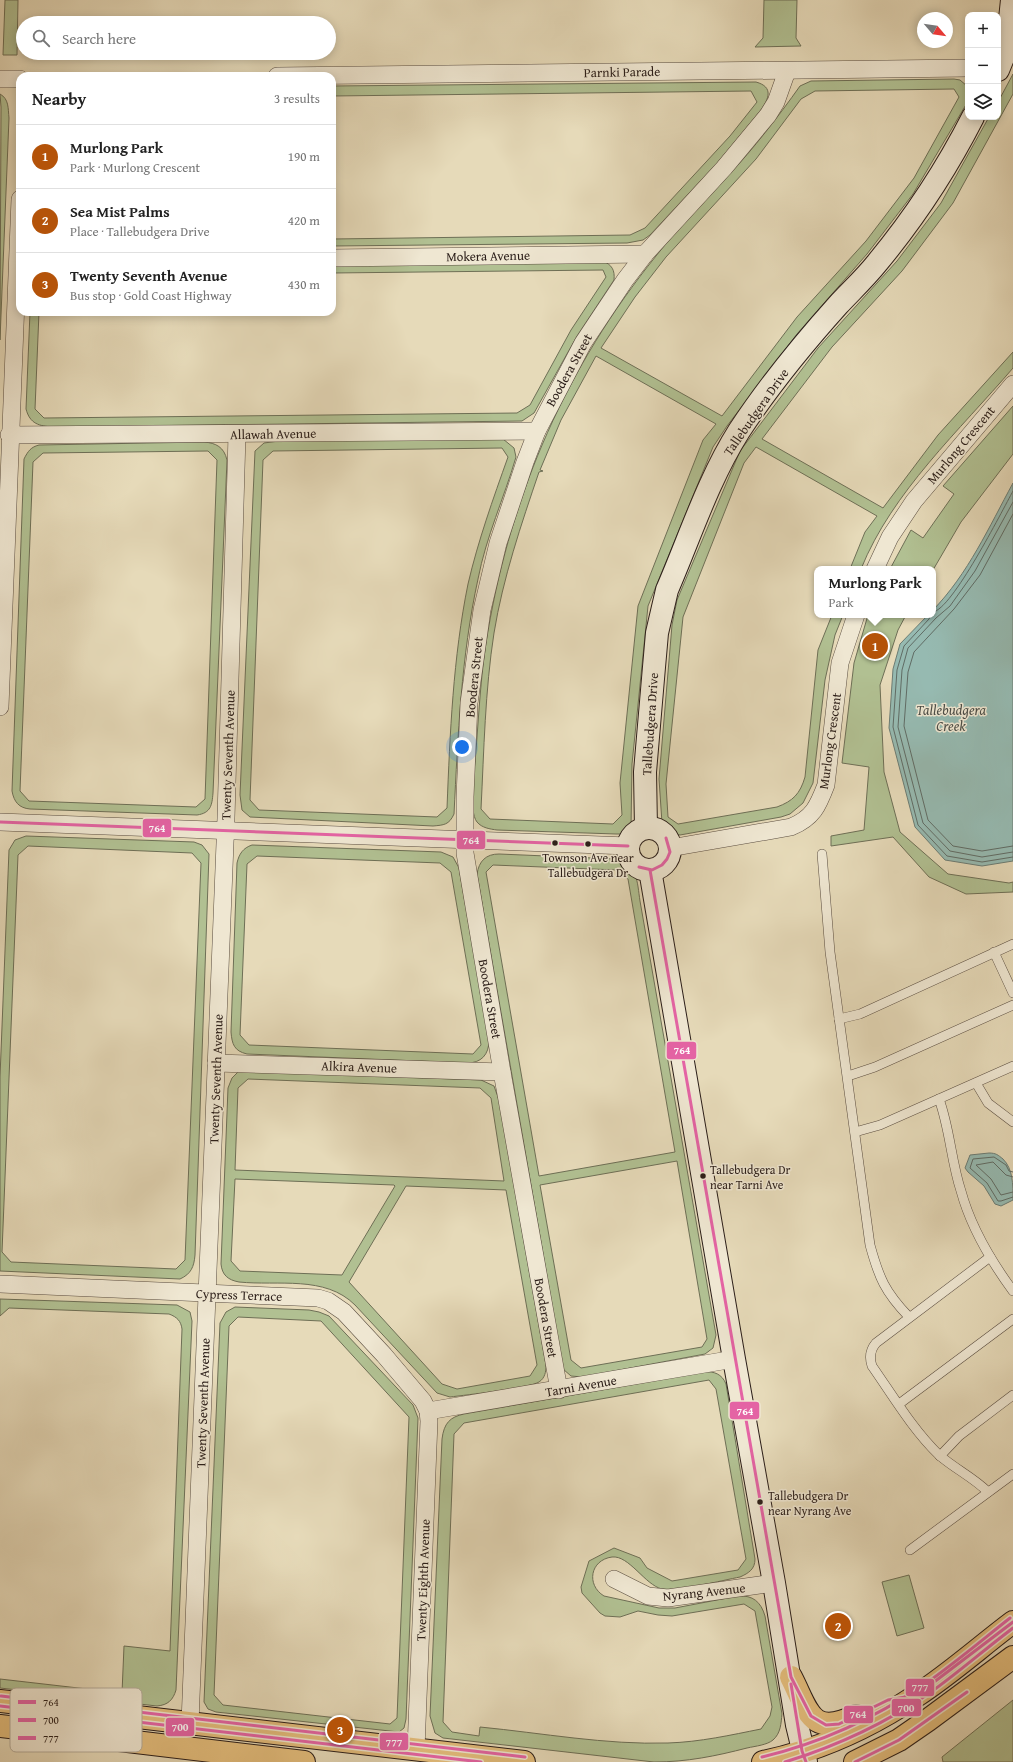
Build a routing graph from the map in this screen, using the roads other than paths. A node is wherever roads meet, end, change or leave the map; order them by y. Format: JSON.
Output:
{"nodes":[{"id":1,"x":1012,"y":0,"type":"edge"},
{"id":2,"x":1001,"y":62,"type":"edge"},
{"id":3,"x":965,"y":68,"type":"edge"},
{"id":4,"x":786,"y":71,"type":"junction"},
{"id":5,"x":336,"y":75,"type":"edge"},
{"id":6,"x":0,"y":79,"type":"edge"},
{"id":7,"x":16,"y":79,"type":"edge"},
{"id":8,"x":971,"y":120,"type":"edge"},
{"id":9,"x":645,"y":254,"type":"junction"},
{"id":10,"x":336,"y":258,"type":"edge"},
{"id":11,"x":16,"y":312,"type":"edge"},
{"id":12,"x":1013,"y":384,"type":"edge"},
{"id":13,"x":537,"y":431,"type":"junction"},
{"id":14,"x":237,"y":435,"type":"junction"},
{"id":15,"x":9,"y":436,"type":"junction"},
{"id":16,"x":876,"y":566,"type":"edge"},
{"id":17,"x":855,"y":618,"type":"edge"},
{"id":18,"x":0,"y":707,"type":"edge"},
{"id":19,"x":0,"y":822,"type":"edge"},
{"id":20,"x":646,"y":828,"type":"junction"},
{"id":21,"x":226,"y":831,"type":"junction"},
{"id":22,"x":464,"y":839,"type":"junction"},
{"id":23,"x":628,"y":846,"type":"junction"},
{"id":24,"x":670,"y":848,"type":"junction"},
{"id":25,"x":822,"y":854,"type":"dead end"},
{"id":26,"x":650,"y":870,"type":"junction"},
{"id":27,"x":1013,"y":944,"type":"edge"},
{"id":28,"x":994,"y":952,"type":"junction"},
{"id":29,"x":1013,"y":993,"type":"edge"},
{"id":30,"x":1013,"y":1005,"type":"edge"},
{"id":31,"x":839,"y":1019,"type":"junction"},
{"id":32,"x":216,"y":1063,"type":"junction"},
{"id":33,"x":1013,"y":1066,"type":"edge"},
{"id":34,"x":502,"y":1072,"type":"junction"},
{"id":35,"x":848,"y":1076,"type":"junction"},
{"id":36,"x":976,"y":1082,"type":"junction"},
{"id":37,"x":939,"y":1099,"type":"junction"},
{"id":38,"x":1013,"y":1122,"type":"edge"},
{"id":39,"x":855,"y":1132,"type":"junction"},
{"id":40,"x":990,"y":1257,"type":"junction"},
{"id":41,"x":0,"y":1284,"type":"edge"},
{"id":42,"x":1013,"y":1291,"type":"edge"},
{"id":43,"x":208,"y":1294,"type":"junction"},
{"id":44,"x":908,"y":1317,"type":"junction"},
{"id":45,"x":1013,"y":1319,"type":"edge"},
{"id":46,"x":734,"y":1358,"type":"junction"},
{"id":47,"x":559,"y":1390,"type":"junction"},
{"id":48,"x":1013,"y":1396,"type":"edge"},
{"id":49,"x":899,"y":1404,"type":"junction"},
{"id":50,"x":428,"y":1411,"type":"junction"},
{"id":51,"x":940,"y":1456,"type":"junction"},
{"id":52,"x":1013,"y":1474,"type":"edge"},
{"id":53,"x":988,"y":1492,"type":"junction"},
{"id":54,"x":910,"y":1550,"type":"dead end"},
{"id":55,"x":614,"y":1579,"type":"dead end"},
{"id":56,"x":774,"y":1583,"type":"junction"},
{"id":57,"x":1013,"y":1622,"type":"edge"},
{"id":58,"x":1013,"y":1657,"type":"edge"},
{"id":59,"x":790,"y":1677,"type":"junction"},
{"id":60,"x":917,"y":1695,"type":"junction"},
{"id":61,"x":0,"y":1701,"type":"edge"},
{"id":62,"x":10,"y":1702,"type":"edge"},
{"id":63,"x":142,"y":1717,"type":"edge"},
{"id":64,"x":190,"y":1723,"type":"junction"},
{"id":65,"x":0,"y":1726,"type":"edge"},
{"id":66,"x":10,"y":1728,"type":"edge"},
{"id":67,"x":142,"y":1748,"type":"edge"},
{"id":68,"x":416,"y":1750,"type":"junction"},
{"id":69,"x":185,"y":1755,"type":"edge"},
{"id":70,"x":804,"y":1756,"type":"edge"},
{"id":71,"x":304,"y":1762,"type":"edge"},
{"id":72,"x":524,"y":1762,"type":"edge"},
{"id":73,"x":763,"y":1762,"type":"edge"},
{"id":74,"x":855,"y":1762,"type":"edge"}],
"edges":[{"from":1,"to":2,"type":"street"},
{"from":3,"to":4,"type":"street","name":"Parnki Parade"},
{"from":4,"to":5,"type":"street","name":"Parnki Parade"},
{"from":4,"to":9,"type":"street","name":"Boodera Street"},
{"from":6,"to":7,"type":"street"},
{"from":8,"to":20,"type":"street","name":"Tallebudgera Drive"},
{"from":9,"to":10,"type":"street","name":"Mokera Avenue"},
{"from":9,"to":13,"type":"street","name":"Boodera Street"},
{"from":11,"to":15,"type":"street"},
{"from":12,"to":16,"type":"street","name":"Murlong Crescent"},
{"from":13,"to":14,"type":"street","name":"Allawah Avenue"},
{"from":13,"to":22,"type":"street","name":"Boodera Street"},
{"from":14,"to":15,"type":"street","name":"Allawah Avenue"},
{"from":14,"to":21,"type":"street","name":"Twenty Seventh Avenue"},
{"from":15,"to":18,"type":"street"},
{"from":17,"to":24,"type":"street","name":"Murlong Crescent"},
{"from":19,"to":21,"type":"street"},
{"from":20,"to":23,"type":"street"},
{"from":20,"to":24,"type":"street"},
{"from":21,"to":22,"type":"street"},
{"from":21,"to":32,"type":"street","name":"Twenty Seventh Avenue"},
{"from":22,"to":23,"type":"street"},
{"from":22,"to":34,"type":"street","name":"Boodera Street"},
{"from":23,"to":26,"type":"street"},
{"from":24,"to":26,"type":"street"},
{"from":25,"to":31,"type":"lane"},
{"from":26,"to":46,"type":"street"},
{"from":27,"to":28,"type":"lane"},
{"from":28,"to":29,"type":"lane"},
{"from":28,"to":31,"type":"lane"},
{"from":30,"to":35,"type":"lane"},
{"from":31,"to":35,"type":"lane"},
{"from":32,"to":34,"type":"street","name":"Alkira Avenue"},
{"from":32,"to":43,"type":"street","name":"Twenty Seventh Avenue"},
{"from":33,"to":36,"type":"lane"},
{"from":34,"to":47,"type":"street","name":"Boodera Street"},
{"from":35,"to":39,"type":"lane"},
{"from":36,"to":37,"type":"lane"},
{"from":36,"to":38,"type":"lane"},
{"from":37,"to":39,"type":"lane"},
{"from":37,"to":40,"type":"lane"},
{"from":39,"to":44,"type":"lane"},
{"from":40,"to":42,"type":"lane"},
{"from":40,"to":44,"type":"lane"},
{"from":41,"to":43,"type":"street","name":"Cypress Terrace"},
{"from":43,"to":50,"type":"street","name":"Cypress Terrace"},
{"from":43,"to":64,"type":"street","name":"Twenty Seventh Avenue"},
{"from":44,"to":49,"type":"lane"},
{"from":45,"to":49,"type":"lane"},
{"from":46,"to":47,"type":"street","name":"Tarni Avenue"},
{"from":46,"to":56,"type":"street"},
{"from":47,"to":50,"type":"street","name":"Tarni Avenue"},
{"from":48,"to":51,"type":"lane"},
{"from":49,"to":51,"type":"lane"},
{"from":50,"to":68,"type":"street","name":"Twenty Eighth Avenue"},
{"from":51,"to":53,"type":"lane"},
{"from":52,"to":53,"type":"lane"},
{"from":53,"to":54,"type":"lane"},
{"from":55,"to":56,"type":"street","name":"Nyrang Avenue"},
{"from":56,"to":59,"type":"street"},
{"from":57,"to":60,"type":"highway"},
{"from":58,"to":74,"type":"highway"},
{"from":59,"to":60,"type":"highway"},
{"from":59,"to":70,"type":"street"},
{"from":60,"to":70,"type":"highway"},
{"from":61,"to":62,"type":"highway"},
{"from":63,"to":64,"type":"highway"},
{"from":64,"to":68,"type":"highway"},
{"from":65,"to":66,"type":"highway"},
{"from":67,"to":69,"type":"highway"},
{"from":68,"to":72,"type":"highway"},
{"from":69,"to":71,"type":"highway"},
{"from":70,"to":73,"type":"highway"}]}
